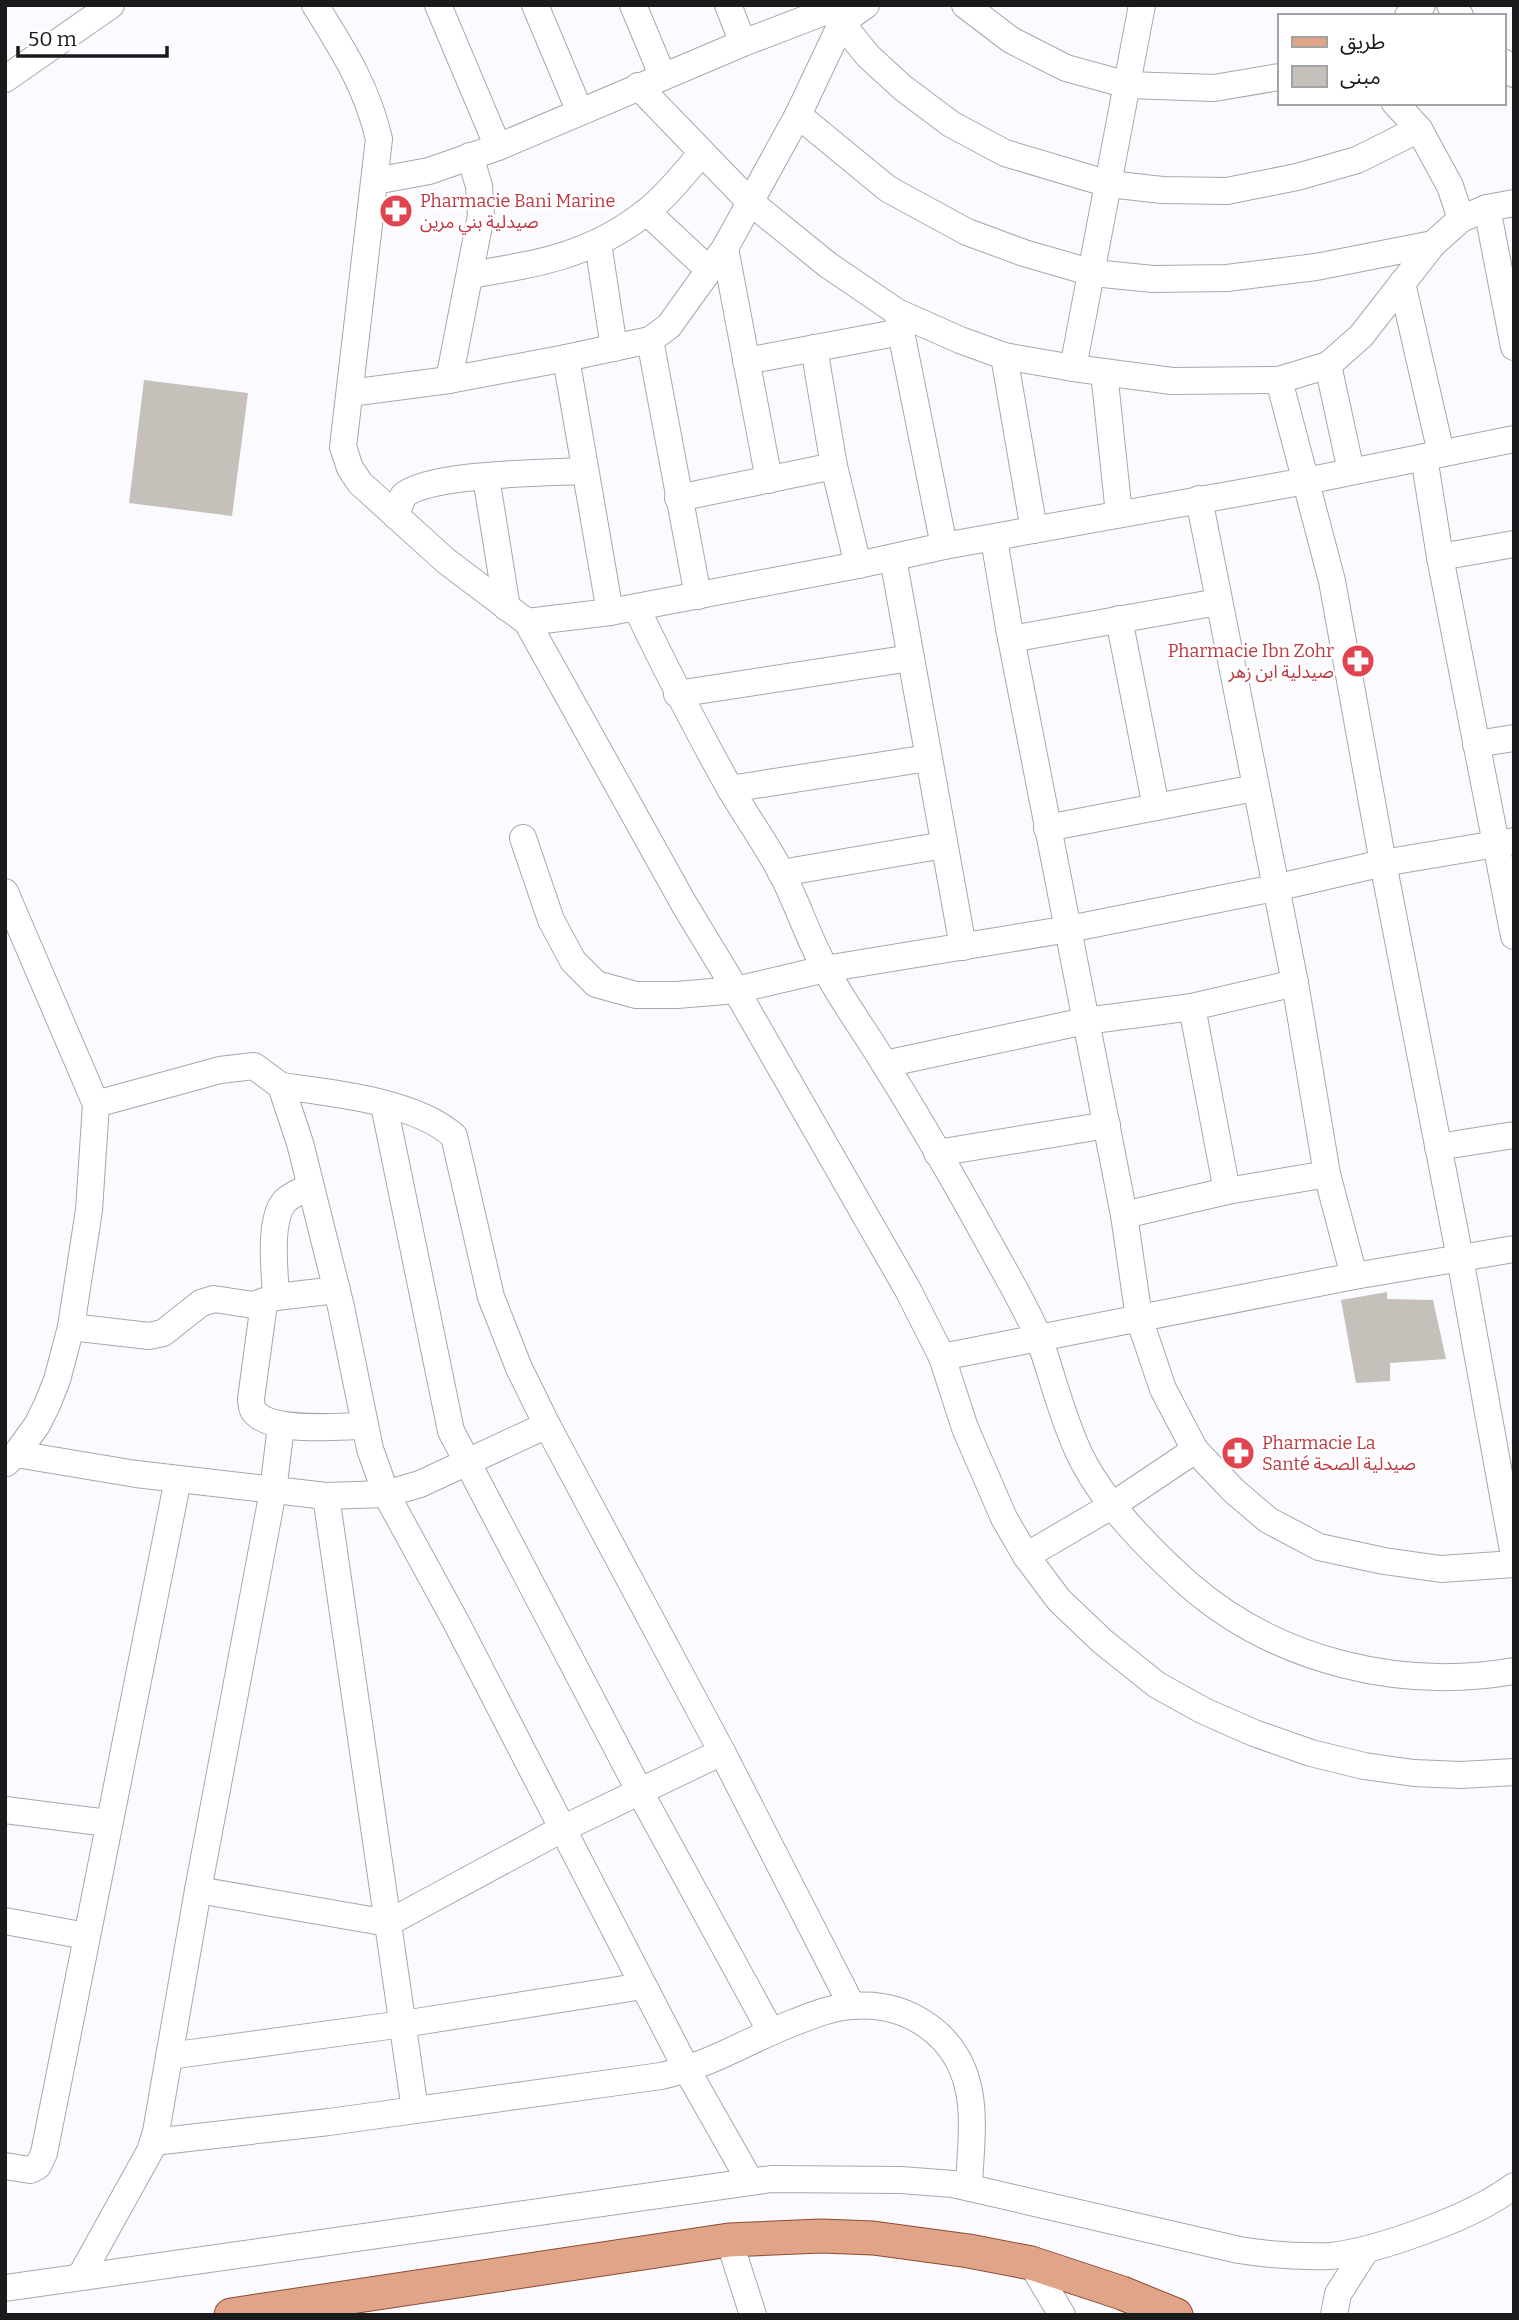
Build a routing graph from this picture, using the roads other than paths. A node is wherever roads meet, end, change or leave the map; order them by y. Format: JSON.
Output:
{"nodes":[{"id":1,"x":111,"y":5,"type":"edge"},
{"id":2,"x":315,"y":5,"type":"edge"},
{"id":3,"x":438,"y":5,"type":"edge"},
{"id":4,"x":535,"y":5,"type":"edge"},
{"id":5,"x":633,"y":5,"type":"edge"},
{"id":6,"x":728,"y":5,"type":"edge"},
{"id":7,"x":866,"y":5,"type":"edge"},
{"id":8,"x":965,"y":5,"type":"edge"},
{"id":9,"x":1142,"y":5,"type":"edge"},
{"id":10,"x":832,"y":13,"type":"edge"},
{"id":11,"x":743,"y":43,"type":"junction"},
{"id":12,"x":663,"y":77,"type":"junction"},
{"id":13,"x":1278,"y":77,"type":"edge"},
{"id":14,"x":5,"y":79,"type":"edge"},
{"id":15,"x":1128,"y":85,"type":"junction"},
{"id":16,"x":639,"y":86,"type":"junction"},
{"id":17,"x":1397,"y":105,"type":"edge"},
{"id":18,"x":580,"y":112,"type":"junction"},
{"id":19,"x":798,"y":115,"type":"junction"},
{"id":20,"x":1419,"y":129,"type":"junction"},
{"id":21,"x":498,"y":147,"type":"junction"},
{"id":22,"x":702,"y":153,"type":"junction"},
{"id":23,"x":470,"y":156,"type":"junction"},
{"id":24,"x":375,"y":181,"type":"junction"},
{"id":25,"x":1108,"y":184,"type":"junction"},
{"id":26,"x":749,"y":201,"type":"junction"},
{"id":27,"x":1514,"y":203,"type":"edge"},
{"id":28,"x":1487,"y":208,"type":"junction"},
{"id":29,"x":647,"y":212,"type":"junction"},
{"id":30,"x":1461,"y":219,"type":"junction"},
{"id":31,"x":598,"y":243,"type":"junction"},
{"id":32,"x":1433,"y":244,"type":"junction"},
{"id":33,"x":725,"y":248,"type":"junction"},
{"id":34,"x":709,"y":270,"type":"junction"},
{"id":35,"x":1093,"y":273,"type":"junction"},
{"id":36,"x":470,"y":275,"type":"junction"},
{"id":37,"x":1402,"y":283,"type":"junction"},
{"id":38,"x":899,"y":322,"type":"junction"},
{"id":39,"x":650,"y":340,"type":"junction"},
{"id":40,"x":1514,"y":346,"type":"edge"},
{"id":41,"x":614,"y":348,"type":"junction"},
{"id":42,"x":814,"y":348,"type":"junction"},
{"id":43,"x":1004,"y":356,"type":"junction"},
{"id":44,"x":566,"y":358,"type":"junction"},
{"id":45,"x":746,"y":360,"type":"junction"},
{"id":46,"x":1328,"y":365,"type":"junction"},
{"id":47,"x":1073,"y":368,"type":"junction"},
{"id":48,"x":1104,"y":372,"type":"junction"},
{"id":49,"x":449,"y":380,"type":"junction"},
{"id":50,"x":1279,"y":380,"type":"junction"},
{"id":51,"x":350,"y":393,"type":"junction"},
{"id":52,"x":1514,"y":439,"type":"edge"},
{"id":53,"x":1433,"y":455,"type":"junction"},
{"id":54,"x":834,"y":466,"type":"junction"},
{"id":55,"x":584,"y":471,"type":"junction"},
{"id":56,"x":1351,"y":471,"type":"junction"},
{"id":57,"x":486,"y":477,"type":"junction"},
{"id":58,"x":769,"y":480,"type":"junction"},
{"id":59,"x":1306,"y":481,"type":"junction"},
{"id":60,"x":678,"y":498,"type":"junction"},
{"id":61,"x":1199,"y":499,"type":"junction"},
{"id":62,"x":1119,"y":514,"type":"junction"},
{"id":63,"x":396,"y":516,"type":"junction"},
{"id":64,"x":1034,"y":530,"type":"junction"},
{"id":65,"x":994,"y":539,"type":"junction"},
{"id":66,"x":1514,"y":544,"type":"edge"},
{"id":67,"x":944,"y":546,"type":"junction"},
{"id":68,"x":893,"y":558,"type":"junction"},
{"id":69,"x":1440,"y":558,"type":"junction"},
{"id":70,"x":858,"y":565,"type":"junction"},
{"id":71,"x":698,"y":596,"type":"junction"},
{"id":72,"x":1218,"y":602,"type":"junction"},
{"id":73,"x":623,"y":609,"type":"junction"},
{"id":74,"x":517,"y":615,"type":"junction"},
{"id":75,"x":1119,"y":620,"type":"junction"},
{"id":76,"x":1011,"y":639,"type":"junction"},
{"id":77,"x":911,"y":658,"type":"junction"},
{"id":78,"x":677,"y":694,"type":"junction"},
{"id":79,"x":1514,"y":738,"type":"edge"},
{"id":80,"x":1476,"y":744,"type":"junction"},
{"id":81,"x":928,"y":758,"type":"junction"},
{"id":82,"x":1255,"y":788,"type":"junction"},
{"id":83,"x":730,"y":789,"type":"junction"},
{"id":84,"x":1156,"y":807,"type":"junction"},
{"id":85,"x":1047,"y":828,"type":"junction"},
{"id":86,"x":523,"y":838,"type":"dead end"},
{"id":87,"x":1505,"y":842,"type":"edge"},
{"id":88,"x":944,"y":845,"type":"junction"},
{"id":89,"x":1383,"y":863,"type":"junction"},
{"id":90,"x":781,"y":873,"type":"junction"},
{"id":91,"x":1275,"y":888,"type":"junction"},
{"id":92,"x":5,"y":892,"type":"edge"},
{"id":93,"x":1069,"y":929,"type":"junction"},
{"id":94,"x":1514,"y":936,"type":"edge"},
{"id":95,"x":963,"y":947,"type":"junction"},
{"id":96,"x":825,"y":969,"type":"junction"},
{"id":97,"x":1295,"y":983,"type":"junction"},
{"id":98,"x":736,"y":990,"type":"junction"},
{"id":99,"x":1192,"y":1007,"type":"junction"},
{"id":100,"x":1085,"y":1021,"type":"junction"},
{"id":101,"x":885,"y":1064,"type":"junction"},
{"id":102,"x":281,"y":1086,"type":"junction"},
{"id":103,"x":96,"y":1104,"type":"junction"},
{"id":104,"x":384,"y":1105,"type":"junction"},
{"id":105,"x":1107,"y":1125,"type":"junction"},
{"id":106,"x":1514,"y":1135,"type":"edge"},
{"id":107,"x":1438,"y":1147,"type":"junction"},
{"id":108,"x":937,"y":1153,"type":"junction"},
{"id":109,"x":1327,"y":1174,"type":"junction"},
{"id":110,"x":309,"y":1187,"type":"junction"},
{"id":111,"x":1227,"y":1191,"type":"junction"},
{"id":112,"x":1124,"y":1214,"type":"junction"},
{"id":113,"x":1514,"y":1249,"type":"edge"},
{"id":114,"x":1460,"y":1258,"type":"junction"},
{"id":115,"x":1354,"y":1276,"type":"junction"},
{"id":116,"x":337,"y":1290,"type":"junction"},
{"id":117,"x":270,"y":1300,"type":"junction"},
{"id":118,"x":1139,"y":1318,"type":"junction"},
{"id":119,"x":71,"y":1327,"type":"junction"},
{"id":120,"x":1039,"y":1338,"type":"junction"},
{"id":121,"x":942,"y":1357,"type":"junction"},
{"id":122,"x":547,"y":1425,"type":"junction"},
{"id":123,"x":281,"y":1426,"type":"junction"},
{"id":124,"x":365,"y":1426,"type":"junction"},
{"id":125,"x":1195,"y":1450,"type":"junction"},
{"id":126,"x":11,"y":1459,"type":"edge"},
{"id":127,"x":469,"y":1463,"type":"junction"},
{"id":128,"x":178,"y":1479,"type":"junction"},
{"id":129,"x":273,"y":1491,"type":"junction"},
{"id":130,"x":386,"y":1494,"type":"junction"},
{"id":131,"x":326,"y":1496,"type":"junction"},
{"id":132,"x":1113,"y":1505,"type":"junction"},
{"id":133,"x":1026,"y":1556,"type":"junction"},
{"id":134,"x":1514,"y":1556,"type":"edge"},
{"id":135,"x":1514,"y":1564,"type":"edge"},
{"id":136,"x":1514,"y":1671,"type":"edge"},
{"id":137,"x":722,"y":1752,"type":"junction"},
{"id":138,"x":1514,"y":1772,"type":"edge"},
{"id":139,"x":640,"y":1792,"type":"junction"},
{"id":140,"x":7,"y":1817,"type":"edge"},
{"id":141,"x":108,"y":1823,"type":"junction"},
{"id":142,"x":562,"y":1829,"type":"junction"},
{"id":143,"x":198,"y":1889,"type":"junction"},
{"id":144,"x":5,"y":1921,"type":"edge"},
{"id":145,"x":388,"y":1923,"type":"junction"},
{"id":146,"x":86,"y":1936,"type":"junction"},
{"id":147,"x":643,"y":1986,"type":"junction"},
{"id":148,"x":852,"y":2006,"type":"junction"},
{"id":149,"x":402,"y":2024,"type":"junction"},
{"id":150,"x":771,"y":2032,"type":"junction"},
{"id":151,"x":169,"y":2056,"type":"junction"},
{"id":152,"x":687,"y":2070,"type":"junction"},
{"id":153,"x":415,"y":2110,"type":"junction"},
{"id":154,"x":153,"y":2142,"type":"junction"},
{"id":155,"x":5,"y":2166,"type":"edge"},
{"id":156,"x":750,"y":2181,"type":"junction"},
{"id":157,"x":1514,"y":2186,"type":"edge"},
{"id":158,"x":970,"y":2187,"type":"junction"},
{"id":159,"x":729,"y":2240,"type":"junction"},
{"id":160,"x":1366,"y":2250,"type":"junction"},
{"id":161,"x":1031,"y":2263,"type":"junction"},
{"id":162,"x":79,"y":2277,"type":"junction"},
{"id":163,"x":5,"y":2288,"type":"edge"},
{"id":164,"x":231,"y":2315,"type":"edge"},
{"id":165,"x":753,"y":2315,"type":"edge"},
{"id":166,"x":1062,"y":2315,"type":"edge"},
{"id":167,"x":1176,"y":2315,"type":"edge"},
{"id":168,"x":1334,"y":2315,"type":"edge"}],
"edges":[{"from":1,"to":14,"type":"street"},
{"from":2,"to":24,"type":"street"},
{"from":3,"to":21,"type":"street"},
{"from":4,"to":18,"type":"street"},
{"from":5,"to":12,"type":"street"},
{"from":6,"to":11,"type":"street"},
{"from":7,"to":10,"type":"street"},
{"from":8,"to":15,"type":"street"},
{"from":9,"to":15,"type":"street"},
{"from":10,"to":11,"type":"street"},
{"from":10,"to":19,"type":"street"},
{"from":10,"to":25,"type":"street"},
{"from":11,"to":12,"type":"street"},
{"from":12,"to":16,"type":"street"},
{"from":13,"to":15,"type":"street"},
{"from":15,"to":25,"type":"street"},
{"from":16,"to":18,"type":"street"},
{"from":16,"to":22,"type":"street"},
{"from":17,"to":20,"type":"street"},
{"from":18,"to":21,"type":"street"},
{"from":19,"to":26,"type":"street"},
{"from":19,"to":35,"type":"street"},
{"from":20,"to":25,"type":"street"},
{"from":20,"to":30,"type":"street"},
{"from":21,"to":23,"type":"street"},
{"from":22,"to":26,"type":"street"},
{"from":22,"to":29,"type":"street"},
{"from":23,"to":24,"type":"street"},
{"from":23,"to":36,"type":"street"},
{"from":24,"to":51,"type":"street"},
{"from":25,"to":35,"type":"street"},
{"from":26,"to":33,"type":"street"},
{"from":26,"to":38,"type":"street"},
{"from":27,"to":28,"type":"street"},
{"from":28,"to":30,"type":"street"},
{"from":28,"to":40,"type":"street"},
{"from":29,"to":31,"type":"street"},
{"from":29,"to":34,"type":"street"},
{"from":30,"to":32,"type":"street"},
{"from":31,"to":36,"type":"street"},
{"from":31,"to":41,"type":"street"},
{"from":32,"to":35,"type":"street"},
{"from":32,"to":37,"type":"street"},
{"from":33,"to":34,"type":"street"},
{"from":33,"to":45,"type":"street"},
{"from":34,"to":39,"type":"street"},
{"from":35,"to":47,"type":"street"},
{"from":36,"to":49,"type":"street"},
{"from":37,"to":46,"type":"street"},
{"from":37,"to":53,"type":"street"},
{"from":38,"to":42,"type":"street"},
{"from":38,"to":43,"type":"street"},
{"from":38,"to":67,"type":"street"},
{"from":39,"to":41,"type":"street"},
{"from":39,"to":60,"type":"street"},
{"from":41,"to":44,"type":"street"},
{"from":42,"to":45,"type":"street"},
{"from":42,"to":54,"type":"street"},
{"from":43,"to":47,"type":"street"},
{"from":43,"to":64,"type":"street"},
{"from":44,"to":49,"type":"street"},
{"from":44,"to":55,"type":"street"},
{"from":45,"to":58,"type":"street"},
{"from":46,"to":50,"type":"street"},
{"from":46,"to":56,"type":"street"},
{"from":47,"to":48,"type":"street"},
{"from":48,"to":50,"type":"street"},
{"from":48,"to":62,"type":"street"},
{"from":49,"to":51,"type":"street"},
{"from":50,"to":59,"type":"street"},
{"from":51,"to":63,"type":"street"},
{"from":52,"to":53,"type":"street"},
{"from":53,"to":56,"type":"street"},
{"from":53,"to":69,"type":"street"},
{"from":54,"to":58,"type":"street"},
{"from":54,"to":70,"type":"street"},
{"from":55,"to":57,"type":"street"},
{"from":55,"to":73,"type":"street"},
{"from":56,"to":59,"type":"street"},
{"from":57,"to":63,"type":"street"},
{"from":57,"to":74,"type":"street"},
{"from":58,"to":60,"type":"street"},
{"from":59,"to":61,"type":"street"},
{"from":59,"to":89,"type":"street"},
{"from":60,"to":71,"type":"street"},
{"from":61,"to":62,"type":"street"},
{"from":61,"to":72,"type":"street"},
{"from":62,"to":64,"type":"street"},
{"from":63,"to":74,"type":"street"},
{"from":64,"to":65,"type":"street"},
{"from":65,"to":67,"type":"street"},
{"from":65,"to":76,"type":"street"},
{"from":66,"to":69,"type":"street"},
{"from":67,"to":68,"type":"street"},
{"from":68,"to":70,"type":"street"},
{"from":68,"to":77,"type":"street"},
{"from":69,"to":80,"type":"street"},
{"from":70,"to":71,"type":"street"},
{"from":71,"to":73,"type":"street"},
{"from":72,"to":75,"type":"street"},
{"from":72,"to":82,"type":"street"},
{"from":73,"to":74,"type":"street"},
{"from":73,"to":78,"type":"street"},
{"from":74,"to":98,"type":"street"},
{"from":75,"to":76,"type":"street"},
{"from":75,"to":84,"type":"street"},
{"from":76,"to":85,"type":"street"},
{"from":77,"to":78,"type":"street"},
{"from":77,"to":81,"type":"street"},
{"from":78,"to":83,"type":"street"},
{"from":79,"to":80,"type":"street"},
{"from":80,"to":87,"type":"street"},
{"from":81,"to":83,"type":"street"},
{"from":81,"to":88,"type":"street"},
{"from":82,"to":84,"type":"street"},
{"from":82,"to":91,"type":"street"},
{"from":83,"to":90,"type":"street"},
{"from":84,"to":85,"type":"street"},
{"from":85,"to":93,"type":"street"},
{"from":86,"to":98,"type":"street"},
{"from":87,"to":89,"type":"street"},
{"from":87,"to":94,"type":"street"},
{"from":88,"to":90,"type":"street"},
{"from":88,"to":95,"type":"street"},
{"from":89,"to":91,"type":"street"},
{"from":89,"to":107,"type":"street"},
{"from":90,"to":96,"type":"street"},
{"from":91,"to":93,"type":"street"},
{"from":91,"to":97,"type":"street"},
{"from":92,"to":103,"type":"street"},
{"from":93,"to":95,"type":"street"},
{"from":93,"to":100,"type":"street"},
{"from":95,"to":96,"type":"street"},
{"from":96,"to":98,"type":"street"},
{"from":96,"to":101,"type":"street"},
{"from":97,"to":99,"type":"street"},
{"from":97,"to":109,"type":"street"},
{"from":98,"to":121,"type":"street"},
{"from":99,"to":100,"type":"street"},
{"from":99,"to":111,"type":"street"},
{"from":100,"to":101,"type":"street"},
{"from":100,"to":105,"type":"street"},
{"from":101,"to":108,"type":"street"},
{"from":102,"to":103,"type":"street"},
{"from":102,"to":104,"type":"street"},
{"from":102,"to":110,"type":"street"},
{"from":103,"to":119,"type":"street"},
{"from":104,"to":122,"type":"street"},
{"from":104,"to":127,"type":"street"},
{"from":105,"to":108,"type":"street"},
{"from":105,"to":112,"type":"street"},
{"from":106,"to":107,"type":"street"},
{"from":107,"to":114,"type":"street"},
{"from":108,"to":120,"type":"street"},
{"from":109,"to":111,"type":"street"},
{"from":109,"to":115,"type":"street"},
{"from":110,"to":116,"type":"street"},
{"from":110,"to":117,"type":"street"},
{"from":111,"to":112,"type":"street"},
{"from":112,"to":118,"type":"street"},
{"from":113,"to":114,"type":"street"},
{"from":114,"to":115,"type":"street"},
{"from":114,"to":134,"type":"street"},
{"from":115,"to":118,"type":"street"},
{"from":116,"to":117,"type":"street"},
{"from":116,"to":124,"type":"street"},
{"from":117,"to":119,"type":"street"},
{"from":117,"to":123,"type":"street"},
{"from":118,"to":120,"type":"street"},
{"from":118,"to":125,"type":"street"},
{"from":119,"to":126,"type":"street"},
{"from":120,"to":121,"type":"street"},
{"from":120,"to":132,"type":"street"},
{"from":121,"to":133,"type":"street"},
{"from":122,"to":127,"type":"street"},
{"from":122,"to":137,"type":"street"},
{"from":123,"to":124,"type":"street"},
{"from":123,"to":129,"type":"street"},
{"from":124,"to":130,"type":"street"},
{"from":125,"to":132,"type":"street"},
{"from":125,"to":135,"type":"street"},
{"from":126,"to":128,"type":"street"},
{"from":127,"to":130,"type":"street"},
{"from":127,"to":139,"type":"street"},
{"from":128,"to":129,"type":"street"},
{"from":128,"to":141,"type":"street"},
{"from":129,"to":131,"type":"street"},
{"from":129,"to":143,"type":"street"},
{"from":130,"to":131,"type":"street"},
{"from":130,"to":142,"type":"street"},
{"from":131,"to":145,"type":"street"},
{"from":132,"to":133,"type":"street"},
{"from":132,"to":136,"type":"street"},
{"from":133,"to":138,"type":"street"},
{"from":137,"to":139,"type":"street"},
{"from":137,"to":148,"type":"street"},
{"from":139,"to":142,"type":"street"},
{"from":139,"to":150,"type":"street"},
{"from":140,"to":141,"type":"street"},
{"from":141,"to":146,"type":"street"},
{"from":142,"to":145,"type":"street"},
{"from":142,"to":147,"type":"street"},
{"from":143,"to":145,"type":"street"},
{"from":143,"to":151,"type":"street"},
{"from":144,"to":146,"type":"street"},
{"from":145,"to":149,"type":"street"},
{"from":146,"to":155,"type":"street"},
{"from":147,"to":149,"type":"street"},
{"from":147,"to":152,"type":"street"},
{"from":148,"to":150,"type":"street"},
{"from":148,"to":158,"type":"street"},
{"from":149,"to":151,"type":"street"},
{"from":149,"to":153,"type":"street"},
{"from":150,"to":152,"type":"street"},
{"from":151,"to":154,"type":"street"},
{"from":152,"to":153,"type":"street"},
{"from":152,"to":156,"type":"street"},
{"from":153,"to":154,"type":"street"},
{"from":154,"to":162,"type":"street"},
{"from":156,"to":158,"type":"street"},
{"from":156,"to":162,"type":"street"},
{"from":157,"to":160,"type":"street"},
{"from":158,"to":160,"type":"street"},
{"from":159,"to":161,"type":"main road"},
{"from":159,"to":164,"type":"main road"},
{"from":159,"to":165,"type":"street"},
{"from":160,"to":168,"type":"street"},
{"from":161,"to":166,"type":"street"},
{"from":161,"to":167,"type":"main road"},
{"from":162,"to":163,"type":"street"}]}
